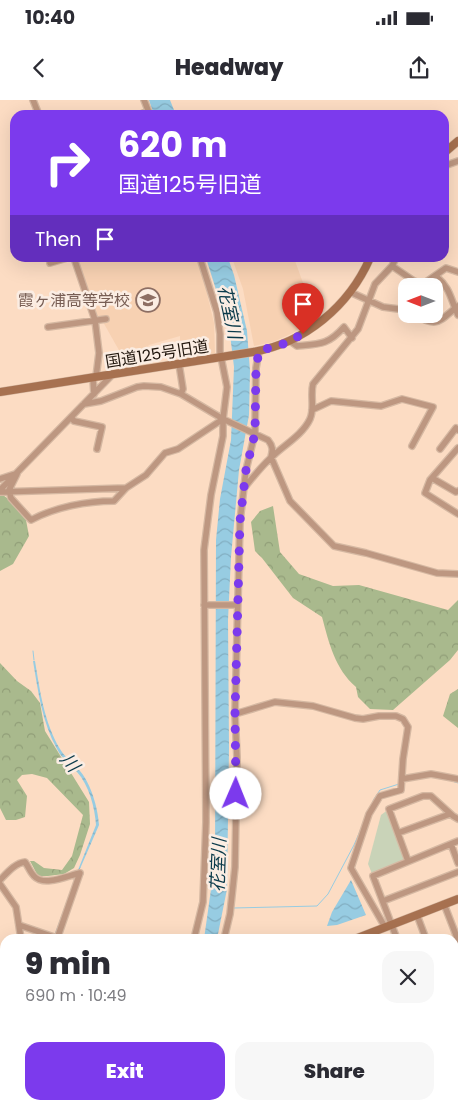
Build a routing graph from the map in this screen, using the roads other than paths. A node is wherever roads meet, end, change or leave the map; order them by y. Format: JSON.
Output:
{"nodes":[{"id":1,"x":53,"y":262,"type":"edge"},
{"id":2,"x":75,"y":262,"type":"edge"},
{"id":3,"x":201,"y":262,"type":"edge"},
{"id":4,"x":368,"y":262,"type":"edge"},
{"id":5,"x":394,"y":262,"type":"edge"},
{"id":6,"x":50,"y":263,"type":"dead end"},
{"id":7,"x":392,"y":266,"type":"junction"},
{"id":8,"x":458,"y":272,"type":"edge"},
{"id":9,"x":436,"y":276,"type":"junction"},
{"id":10,"x":350,"y":292,"type":"junction"},
{"id":11,"x":368,"y":300,"type":"junction"},
{"id":12,"x":456,"y":307,"type":"edge"},
{"id":13,"x":398,"y":309,"type":"edge"},
{"id":14,"x":458,"y":315,"type":"edge"},
{"id":15,"x":443,"y":316,"type":"edge"},
{"id":16,"x":106,"y":319,"type":"dead end"},
{"id":17,"x":95,"y":320,"type":"junction"},
{"id":18,"x":48,"y":327,"type":"dead end"},
{"id":19,"x":352,"y":338,"type":"junction"},
{"id":20,"x":290,"y":341,"type":"junction"},
{"id":21,"x":256,"y":352,"type":"junction"},
{"id":22,"x":224,"y":357,"type":"junction"},
{"id":23,"x":179,"y":364,"type":"junction"},
{"id":24,"x":112,"y":375,"type":"junction"},
{"id":25,"x":94,"y":377,"type":"junction"},
{"id":26,"x":0,"y":392,"type":"edge"},
{"id":27,"x":94,"y":394,"type":"junction"},
{"id":28,"x":181,"y":394,"type":"junction"},
{"id":29,"x":84,"y":404,"type":"junction"},
{"id":30,"x":312,"y":410,"type":"junction"},
{"id":31,"x":71,"y":417,"type":"junction"},
{"id":32,"x":225,"y":420,"type":"junction"},
{"id":33,"x":458,"y":430,"type":"edge"},
{"id":34,"x":252,"y":432,"type":"junction"},
{"id":35,"x":412,"y":446,"type":"dead end"},
{"id":36,"x":458,"y":448,"type":"edge"},
{"id":37,"x":97,"y":449,"type":"dead end"},
{"id":38,"x":440,"y":449,"type":"dead end"},
{"id":39,"x":271,"y":457,"type":"junction"},
{"id":40,"x":17,"y":474,"type":"junction"},
{"id":41,"x":432,"y":478,"type":"junction"},
{"id":42,"x":0,"y":480,"type":"edge"},
{"id":43,"x":126,"y":488,"type":"junction"},
{"id":44,"x":244,"y":488,"type":"junction"},
{"id":45,"x":0,"y":491,"type":"edge"},
{"id":46,"x":458,"y":491,"type":"edge"},
{"id":47,"x":10,"y":492,"type":"junction"},
{"id":48,"x":458,"y":514,"type":"edge"},
{"id":49,"x":458,"y":574,"type":"edge"},
{"id":50,"x":204,"y":605,"type":"junction"},
{"id":51,"x":237,"y":605,"type":"junction"},
{"id":52,"x":235,"y":714,"type":"junction"},
{"id":53,"x":402,"y":779,"type":"junction"},
{"id":54,"x":458,"y":779,"type":"edge"},
{"id":55,"x":450,"y":814,"type":"junction"},
{"id":56,"x":458,"y":819,"type":"edge"},
{"id":57,"x":398,"y":833,"type":"junction"},
{"id":58,"x":458,"y":841,"type":"edge"},
{"id":59,"x":451,"y":844,"type":"junction"},
{"id":60,"x":408,"y":861,"type":"junction"},
{"id":61,"x":458,"y":863,"type":"edge"},
{"id":62,"x":458,"y":872,"type":"edge"},
{"id":63,"x":0,"y":880,"type":"edge"},
{"id":64,"x":0,"y":884,"type":"edge"},
{"id":65,"x":458,"y":899,"type":"edge"},
{"id":66,"x":383,"y":901,"type":"junction"},
{"id":67,"x":444,"y":904,"type":"junction"},
{"id":68,"x":417,"y":915,"type":"junction"},
{"id":69,"x":19,"y":925,"type":"junction"},
{"id":70,"x":389,"y":926,"type":"junction"},
{"id":71,"x":20,"y":934,"type":"edge"},
{"id":72,"x":45,"y":934,"type":"edge"},
{"id":73,"x":58,"y":934,"type":"edge"},
{"id":74,"x":195,"y":934,"type":"edge"},
{"id":75,"x":225,"y":934,"type":"edge"},
{"id":76,"x":373,"y":934,"type":"edge"},
{"id":77,"x":394,"y":934,"type":"edge"},
{"id":78,"x":424,"y":934,"type":"edge"},
{"id":79,"x":456,"y":934,"type":"edge"}],
"edges":[{"from":1,"to":6,"type":"street"},
{"from":2,"to":17,"type":"street"},
{"from":3,"to":22,"type":"street"},
{"from":4,"to":10,"type":"street","name":"国道125号旧道"},
{"from":5,"to":7,"type":"street"},
{"from":7,"to":9,"type":"street"},
{"from":7,"to":11,"type":"street"},
{"from":8,"to":9,"type":"street"},
{"from":9,"to":12,"type":"street"},
{"from":10,"to":11,"type":"street"},
{"from":10,"to":20,"type":"street","name":"国道125号旧道"},
{"from":11,"to":13,"type":"street"},
{"from":11,"to":19,"type":"street"},
{"from":12,"to":14,"type":"street"},
{"from":12,"to":15,"type":"street"},
{"from":16,"to":17,"type":"street"},
{"from":17,"to":18,"type":"street"},
{"from":17,"to":25,"type":"street"},
{"from":19,"to":20,"type":"street"},
{"from":19,"to":30,"type":"street"},
{"from":20,"to":21,"type":"street","name":"国道125号旧道"},
{"from":21,"to":22,"type":"street","name":"国道125号旧道"},
{"from":21,"to":34,"type":"street"},
{"from":22,"to":23,"type":"street","name":"国道125号旧道"},
{"from":22,"to":32,"type":"street"},
{"from":23,"to":24,"type":"street","name":"国道125号旧道"},
{"from":23,"to":28,"type":"street"},
{"from":24,"to":25,"type":"street","name":"国道125号旧道"},
{"from":24,"to":27,"type":"street"},
{"from":25,"to":26,"type":"street","name":"国道125号旧道"},
{"from":25,"to":27,"type":"street"},
{"from":27,"to":29,"type":"street"},
{"from":28,"to":29,"type":"street"},
{"from":28,"to":32,"type":"street"},
{"from":29,"to":31,"type":"street"},
{"from":30,"to":35,"type":"street"},
{"from":30,"to":39,"type":"street"},
{"from":31,"to":37,"type":"street"},
{"from":31,"to":40,"type":"street"},
{"from":32,"to":34,"type":"street"},
{"from":32,"to":43,"type":"street"},
{"from":32,"to":50,"type":"street"},
{"from":33,"to":38,"type":"street"},
{"from":34,"to":39,"type":"street"},
{"from":34,"to":44,"type":"street"},
{"from":36,"to":41,"type":"street"},
{"from":39,"to":44,"type":"street"},
{"from":39,"to":49,"type":"street"},
{"from":40,"to":42,"type":"street"},
{"from":40,"to":45,"type":"street"},
{"from":40,"to":47,"type":"street"},
{"from":41,"to":46,"type":"street"},
{"from":41,"to":48,"type":"street"},
{"from":43,"to":47,"type":"street"},
{"from":43,"to":47,"type":"street"},
{"from":44,"to":51,"type":"street"},
{"from":45,"to":47,"type":"street"},
{"from":50,"to":51,"type":"street"},
{"from":50,"to":74,"type":"street"},
{"from":51,"to":52,"type":"street"},
{"from":52,"to":53,"type":"street"},
{"from":52,"to":75,"type":"street"},
{"from":53,"to":54,"type":"street"},
{"from":53,"to":70,"type":"street"},
{"from":55,"to":56,"type":"street"},
{"from":55,"to":57,"type":"street"},
{"from":55,"to":57,"type":"street"},
{"from":57,"to":60,"type":"street"},
{"from":58,"to":59,"type":"street"},
{"from":59,"to":60,"type":"street"},
{"from":59,"to":61,"type":"street"},
{"from":60,"to":66,"type":"street"},
{"from":62,"to":66,"type":"street"},
{"from":63,"to":73,"type":"street"},
{"from":64,"to":69,"type":"street"},
{"from":65,"to":67,"type":"street"},
{"from":66,"to":70,"type":"street"},
{"from":67,"to":68,"type":"street"},
{"from":67,"to":79,"type":"street"},
{"from":68,"to":70,"type":"street"},
{"from":68,"to":78,"type":"street"},
{"from":69,"to":71,"type":"street"},
{"from":69,"to":72,"type":"street"},
{"from":70,"to":76,"type":"street"},
{"from":70,"to":77,"type":"street"}]}
